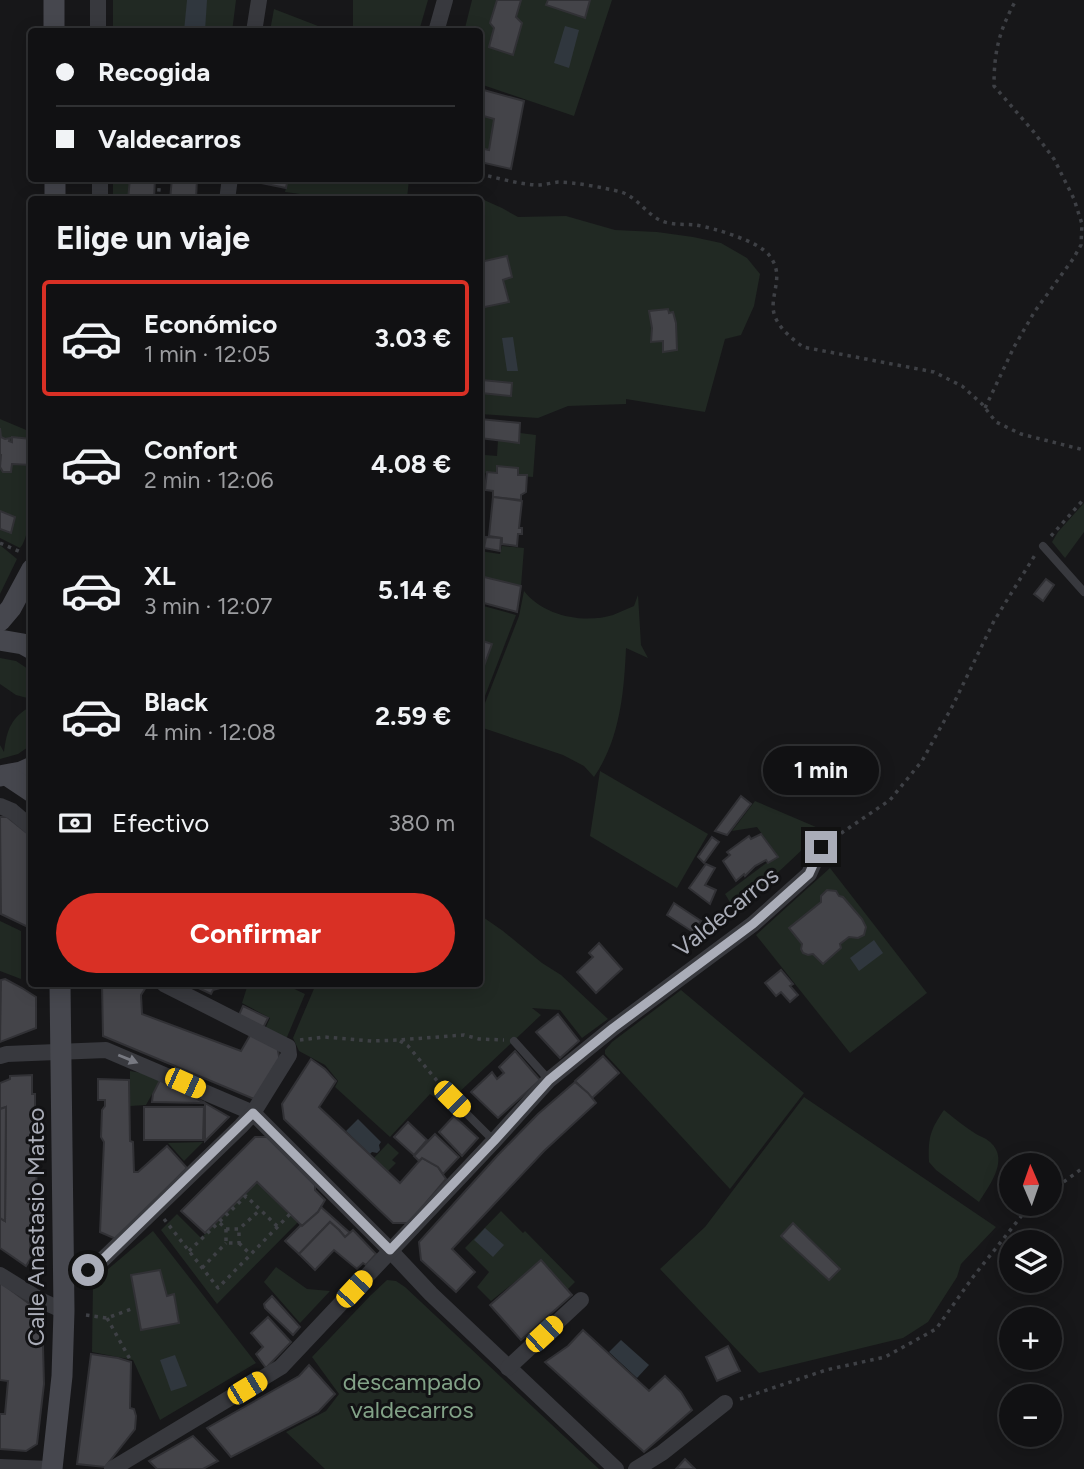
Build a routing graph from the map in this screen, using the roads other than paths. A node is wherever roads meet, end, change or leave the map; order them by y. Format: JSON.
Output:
{"nodes":[{"id":1,"x":54,"y":0,"type":"edge"},
{"id":2,"x":98,"y":0,"type":"edge"},
{"id":3,"x":259,"y":0,"type":"edge"},
{"id":4,"x":445,"y":0,"type":"edge"},
{"id":5,"x":54,"y":28,"type":"edge"},
{"id":6,"x":98,"y":28,"type":"edge"},
{"id":7,"x":255,"y":28,"type":"edge"},
{"id":8,"x":437,"y":28,"type":"edge"},
{"id":9,"x":1043,"y":546,"type":"road end"},
{"id":10,"x":28,"y":565,"type":"edge"},
{"id":11,"x":1084,"y":592,"type":"edge"},
{"id":12,"x":0,"y":621,"type":"edge"},
{"id":13,"x":0,"y":640,"type":"edge"},
{"id":14,"x":28,"y":647,"type":"edge"},
{"id":15,"x":28,"y":768,"type":"edge"},
{"id":16,"x":4,"y":776,"type":"edge"},
{"id":17,"x":28,"y":790,"type":"edge"},
{"id":18,"x":0,"y":806,"type":"edge"},
{"id":19,"x":28,"y":825,"type":"edge"},
{"id":20,"x":821,"y":847,"type":"road end"},
{"id":21,"x":60,"y":987,"type":"edge"},
{"id":22,"x":170,"y":987,"type":"edge"},
{"id":23,"x":513,"y":1041,"type":"road end"},
{"id":24,"x":61,"y":1053,"type":"junction"},
{"id":25,"x":0,"y":1056,"type":"edge"},
{"id":26,"x":549,"y":1080,"type":"junction"},
{"id":27,"x":452,"y":1099,"type":"road end"},
{"id":28,"x":253,"y":1113,"type":"junction"},
{"id":29,"x":494,"y":1141,"type":"junction"},
{"id":30,"x":390,"y":1250,"type":"junction"},
{"id":31,"x":64,"y":1274,"type":"junction"},
{"id":32,"x":0,"y":1275,"type":"edge"},
{"id":33,"x":581,"y":1300,"type":"dead end"},
{"id":34,"x":64,"y":1311,"type":"junction"},
{"id":35,"x":508,"y":1368,"type":"junction"},
{"id":36,"x":725,"y":1403,"type":"road end"},
{"id":37,"x":0,"y":1467,"type":"edge"},
{"id":38,"x":51,"y":1469,"type":"edge"},
{"id":39,"x":112,"y":1469,"type":"edge"},
{"id":40,"x":616,"y":1469,"type":"edge"},
{"id":41,"x":636,"y":1469,"type":"edge"}],
"edges":[{"from":1,"to":5,"type":"main road"},
{"from":2,"to":6,"type":"street"},
{"from":3,"to":7,"type":"street"},
{"from":4,"to":8,"type":"street"},
{"from":9,"to":11,"type":"lane"},
{"from":10,"to":12,"type":"main road"},
{"from":13,"to":14,"type":"main road"},
{"from":15,"to":16,"type":"main road"},
{"from":16,"to":17,"type":"main road"},
{"from":18,"to":19,"type":"street"},
{"from":20,"to":26,"type":"street","name":"Valdecarros"},
{"from":21,"to":24,"type":"main road","name":"Calle Anastasio Mateo"},
{"from":22,"to":28,"type":"street"},
{"from":23,"to":26,"type":"lane"},
{"from":24,"to":25,"type":"street"},
{"from":24,"to":28,"type":"street","one_way":true},
{"from":24,"to":31,"type":"main road","name":"Calle Anastasio Mateo"},
{"from":26,"to":29,"type":"street","name":"Valdecarros"},
{"from":27,"to":29,"type":"lane"},
{"from":28,"to":30,"type":"street"},
{"from":28,"to":31,"type":"street"},
{"from":29,"to":30,"type":"street","name":"Valdecarros"},
{"from":30,"to":35,"type":"street"},
{"from":30,"to":39,"type":"street","name":"Valdecarros"},
{"from":31,"to":34,"type":"main road","name":"Calle Anastasio Mateo"},
{"from":32,"to":34,"type":"street"},
{"from":33,"to":35,"type":"street"},
{"from":34,"to":38,"type":"main road","name":"Calle Anastasio Mateo"},
{"from":35,"to":40,"type":"street"},
{"from":36,"to":41,"type":"street"},
{"from":37,"to":38,"type":"street"}]}
